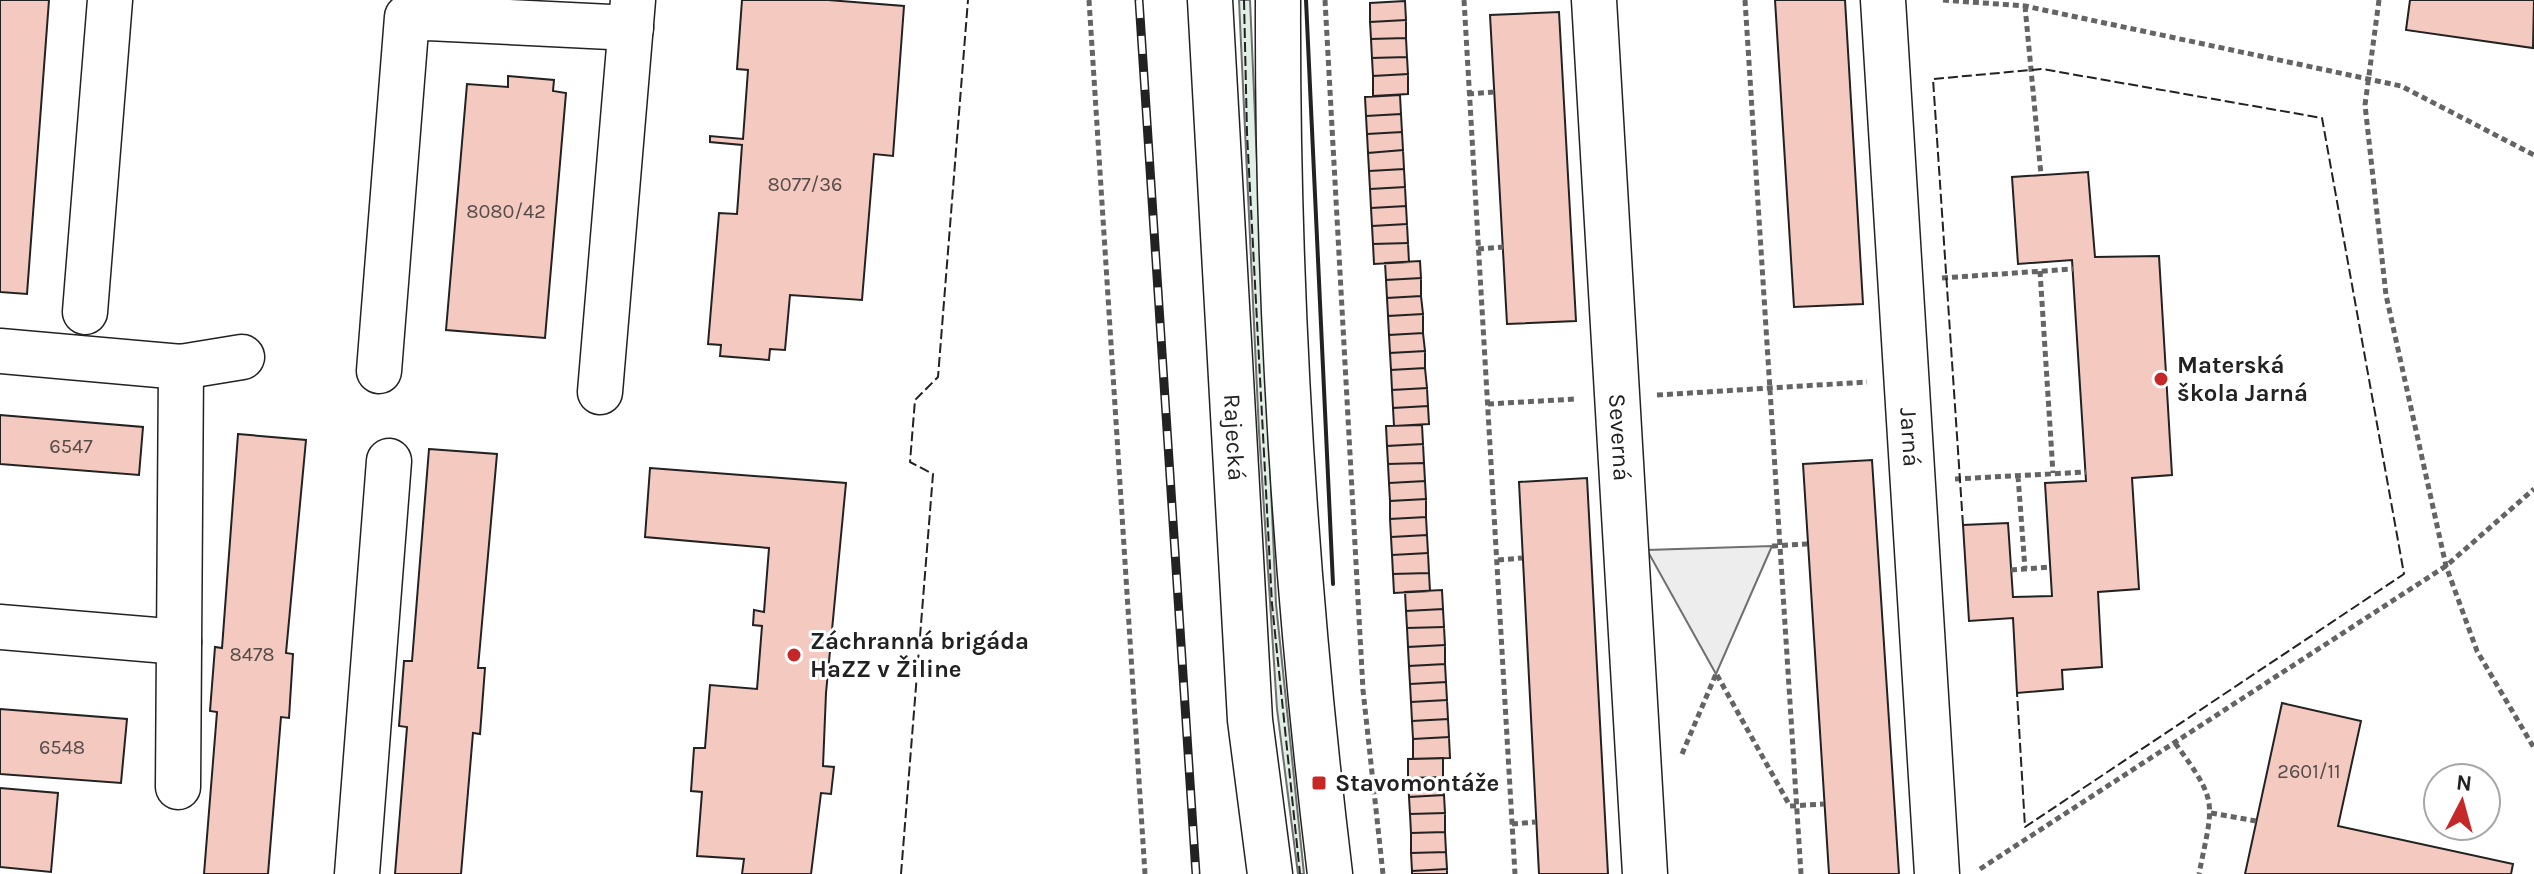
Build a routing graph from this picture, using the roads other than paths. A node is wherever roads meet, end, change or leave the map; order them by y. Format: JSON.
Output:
{"nodes":[{"id":1,"x":110,"y":0,"type":"edge"},
{"id":2,"x":1210,"y":0,"type":"edge"},
{"id":3,"x":1278,"y":0,"type":"edge"},
{"id":4,"x":1594,"y":0,"type":"edge"},
{"id":5,"x":1883,"y":0,"type":"edge"},
{"id":6,"x":632,"y":14,"type":"edge"},
{"id":7,"x":85,"y":312,"type":"dead end"},
{"id":8,"x":0,"y":351,"type":"edge"},
{"id":9,"x":242,"y":357,"type":"dead end"},
{"id":10,"x":181,"y":367,"type":"junction"},
{"id":11,"x":379,"y":371,"type":"dead end"},
{"id":12,"x":600,"y":392,"type":"dead end"},
{"id":13,"x":389,"y":461,"type":"dead end"},
{"id":14,"x":0,"y":627,"type":"edge"},
{"id":15,"x":179,"y":642,"type":"junction"},
{"id":16,"x":178,"y":787,"type":"dead end"},
{"id":17,"x":357,"y":874,"type":"edge"},
{"id":18,"x":1270,"y":874,"type":"edge"},
{"id":19,"x":1330,"y":874,"type":"edge"},
{"id":20,"x":1645,"y":874,"type":"edge"},
{"id":21,"x":1937,"y":874,"type":"edge"}],
"edges":[{"from":1,"to":7,"type":"street"},
{"from":2,"to":18,"type":"street","name":"Rajecká"},
{"from":3,"to":19,"type":"street"},
{"from":4,"to":20,"type":"street","name":"Severná"},
{"from":5,"to":21,"type":"street","name":"Jarná"},
{"from":6,"to":11,"type":"street"},
{"from":6,"to":12,"type":"street"},
{"from":8,"to":10,"type":"street"},
{"from":9,"to":10,"type":"street"},
{"from":10,"to":15,"type":"street"},
{"from":13,"to":17,"type":"street"},
{"from":14,"to":15,"type":"street"},
{"from":15,"to":16,"type":"street"}]}
